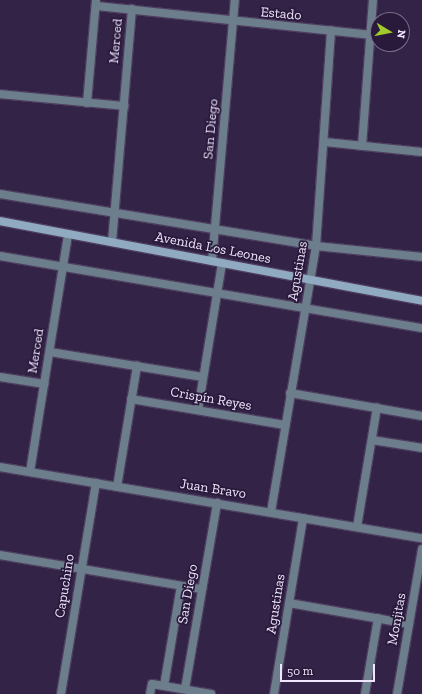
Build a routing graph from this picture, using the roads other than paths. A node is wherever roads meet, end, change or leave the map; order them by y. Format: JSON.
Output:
{"nodes":[{"id":1,"x":235,"y":0,"type":"edge"},
{"id":2,"x":373,"y":0,"type":"edge"},
{"id":3,"x":96,"y":3,"type":"edge"},
{"id":4,"x":132,"y":9,"type":"junction"},
{"id":5,"x":372,"y":12,"type":"edge"},
{"id":6,"x":233,"y":20,"type":"junction"},
{"id":7,"x":331,"y":31,"type":"junction"},
{"id":8,"x":370,"y":35,"type":"joint"},
{"id":9,"x":0,"y":94,"type":"edge"},
{"id":10,"x":87,"y":103,"type":"junction"},
{"id":11,"x":124,"y":106,"type":"junction"},
{"id":12,"x":324,"y":142,"type":"junction"},
{"id":13,"x":362,"y":146,"type":"junction"},
{"id":14,"x":422,"y":152,"type":"edge"},
{"id":15,"x":0,"y":194,"type":"edge"},
{"id":16,"x":114,"y":213,"type":"junction"},
{"id":17,"x":0,"y":221,"type":"edge"},
{"id":18,"x":215,"y":230,"type":"junction"},
{"id":19,"x":68,"y":234,"type":"junction"},
{"id":20,"x":112,"y":242,"type":"junction"},
{"id":21,"x":316,"y":246,"type":"junction"},
{"id":22,"x":0,"y":256,"type":"edge"},
{"id":23,"x":422,"y":257,"type":"edge"},
{"id":24,"x":212,"y":261,"type":"junction"},
{"id":25,"x":222,"y":263,"type":"junction"},
{"id":26,"x":63,"y":267,"type":"junction"},
{"id":27,"x":310,"y":279,"type":"junction"},
{"id":28,"x":217,"y":293,"type":"junction"},
{"id":29,"x":422,"y":301,"type":"edge"},
{"id":30,"x":304,"y":308,"type":"junction"},
{"id":31,"x":422,"y":328,"type":"edge"},
{"id":32,"x":50,"y":352,"type":"junction"},
{"id":33,"x":137,"y":366,"type":"junction"},
{"id":34,"x":0,"y":377,"type":"edge"},
{"id":35,"x":203,"y":377,"type":"junction"},
{"id":36,"x":44,"y":384,"type":"junction"},
{"id":37,"x":290,"y":393,"type":"junction"},
{"id":38,"x":132,"y":399,"type":"junction"},
{"id":39,"x":378,"y":408,"type":"junction"},
{"id":40,"x":198,"y":410,"type":"junction"},
{"id":41,"x":422,"y":416,"type":"edge"},
{"id":42,"x":285,"y":425,"type":"junction"},
{"id":43,"x":372,"y":440,"type":"junction"},
{"id":44,"x":422,"y":448,"type":"edge"},
{"id":45,"x":0,"y":467,"type":"edge"},
{"id":46,"x":30,"y":472,"type":"junction"},
{"id":47,"x":96,"y":483,"type":"junction"},
{"id":48,"x":118,"y":487,"type":"junction"},
{"id":49,"x":217,"y":503,"type":"junction"},
{"id":50,"x":271,"y":512,"type":"junction"},
{"id":51,"x":303,"y":518,"type":"junction"},
{"id":52,"x":357,"y":527,"type":"junction"},
{"id":53,"x":422,"y":538,"type":"edge"},
{"id":54,"x":422,"y":549,"type":"edge"},
{"id":55,"x":0,"y":555,"type":"edge"},
{"id":56,"x":81,"y":569,"type":"junction"},
{"id":57,"x":181,"y":586,"type":"junction"},
{"id":58,"x":202,"y":590,"type":"junction"},
{"id":59,"x":289,"y":603,"type":"junction"},
{"id":60,"x":378,"y":618,"type":"junction"},
{"id":61,"x":409,"y":624,"type":"junction"},
{"id":62,"x":164,"y":686,"type":"junction"},
{"id":63,"x":185,"y":689,"type":"junction"},
{"id":64,"x":61,"y":694,"type":"edge"},
{"id":65,"x":150,"y":694,"type":"edge"},
{"id":66,"x":212,"y":694,"type":"edge"},
{"id":67,"x":274,"y":694,"type":"edge"},
{"id":68,"x":365,"y":694,"type":"edge"},
{"id":69,"x":397,"y":694,"type":"edge"}],
"edges":[{"from":1,"to":6,"type":"street","name":"San Diego"},
{"from":2,"to":5,"type":"street"},
{"from":3,"to":4,"type":"street","name":"Estado"},
{"from":3,"to":10,"type":"street","name":"Merced"},
{"from":4,"to":6,"type":"street","name":"Estado"},
{"from":4,"to":11,"type":"street","name":"Merced"},
{"from":6,"to":7,"type":"street","name":"Estado"},
{"from":6,"to":18,"type":"street","name":"San Diego"},
{"from":7,"to":8,"type":"street","name":"Estado"},
{"from":7,"to":12,"type":"street","name":"Agustinas"},
{"from":8,"to":13,"type":"street"},
{"from":9,"to":10,"type":"street"},
{"from":10,"to":11,"type":"street"},
{"from":11,"to":16,"type":"street","name":"Merced"},
{"from":12,"to":13,"type":"street"},
{"from":12,"to":21,"type":"street","name":"Agustinas"},
{"from":13,"to":14,"type":"street"},
{"from":15,"to":16,"type":"street","name":"Avenida Los Leones"},
{"from":16,"to":18,"type":"street","name":"Avenida Los Leones"},
{"from":16,"to":20,"type":"street","name":"Merced"},
{"from":17,"to":19,"type":"main road","name":"Avenida Los Leones"},
{"from":18,"to":21,"type":"street","name":"Avenida Los Leones"},
{"from":18,"to":24,"type":"street","name":"San Diego"},
{"from":19,"to":20,"type":"main road","name":"Avenida Los Leones"},
{"from":19,"to":26,"type":"street","name":"Merced"},
{"from":20,"to":24,"type":"main road","name":"Avenida Los Leones"},
{"from":21,"to":23,"type":"street","name":"Avenida Los Leones"},
{"from":21,"to":27,"type":"street","name":"Agustinas"},
{"from":22,"to":26,"type":"street"},
{"from":24,"to":25,"type":"main road","name":"Avenida Los Leones"},
{"from":25,"to":27,"type":"main road","name":"Avenida Los Leones"},
{"from":25,"to":28,"type":"street"},
{"from":26,"to":28,"type":"street"},
{"from":26,"to":32,"type":"street","name":"Merced"},
{"from":27,"to":29,"type":"main road","name":"Avenida Los Leones"},
{"from":27,"to":30,"type":"street","name":"Agustinas"},
{"from":28,"to":30,"type":"street"},
{"from":28,"to":35,"type":"street"},
{"from":30,"to":31,"type":"street"},
{"from":30,"to":37,"type":"street","name":"Agustinas"},
{"from":32,"to":33,"type":"street","name":"Crispín Reyes"},
{"from":32,"to":36,"type":"street","name":"Merced"},
{"from":33,"to":35,"type":"street","name":"Crispín Reyes"},
{"from":33,"to":38,"type":"street"},
{"from":34,"to":36,"type":"street"},
{"from":35,"to":40,"type":"street"},
{"from":36,"to":46,"type":"street","name":"Merced"},
{"from":37,"to":39,"type":"street"},
{"from":37,"to":42,"type":"street","name":"Agustinas"},
{"from":38,"to":40,"type":"street","name":"Crispín Reyes"},
{"from":38,"to":48,"type":"street"},
{"from":39,"to":41,"type":"street"},
{"from":39,"to":43,"type":"street"},
{"from":40,"to":42,"type":"street","name":"Crispín Reyes"},
{"from":42,"to":50,"type":"street","name":"Agustinas"},
{"from":43,"to":44,"type":"street"},
{"from":43,"to":52,"type":"street"},
{"from":45,"to":46,"type":"street","name":"Juan Bravo"},
{"from":46,"to":47,"type":"street","name":"Juan Bravo"},
{"from":47,"to":48,"type":"street","name":"Juan Bravo"},
{"from":47,"to":56,"type":"street","name":"Capuchino"},
{"from":48,"to":49,"type":"street","name":"Juan Bravo"},
{"from":49,"to":50,"type":"street","name":"Juan Bravo"},
{"from":49,"to":58,"type":"street","name":"San Diego"},
{"from":50,"to":51,"type":"street","name":"Juan Bravo"},
{"from":51,"to":52,"type":"street","name":"Juan Bravo"},
{"from":51,"to":59,"type":"street","name":"Agustinas"},
{"from":52,"to":53,"type":"street","name":"Juan Bravo"},
{"from":54,"to":61,"type":"street","name":"Monjitas"},
{"from":55,"to":56,"type":"street"},
{"from":56,"to":57,"type":"street"},
{"from":56,"to":64,"type":"street","name":"Capuchino"},
{"from":57,"to":58,"type":"street"},
{"from":57,"to":62,"type":"street","name":"San Diego"},
{"from":58,"to":63,"type":"street","name":"San Diego"},
{"from":59,"to":60,"type":"street"},
{"from":59,"to":67,"type":"street","name":"Agustinas"},
{"from":60,"to":61,"type":"street"},
{"from":60,"to":68,"type":"street","name":"Monjitas"},
{"from":61,"to":69,"type":"street","name":"Monjitas"},
{"from":62,"to":63,"type":"street"},
{"from":62,"to":65,"type":"street"},
{"from":63,"to":66,"type":"street"}]}
